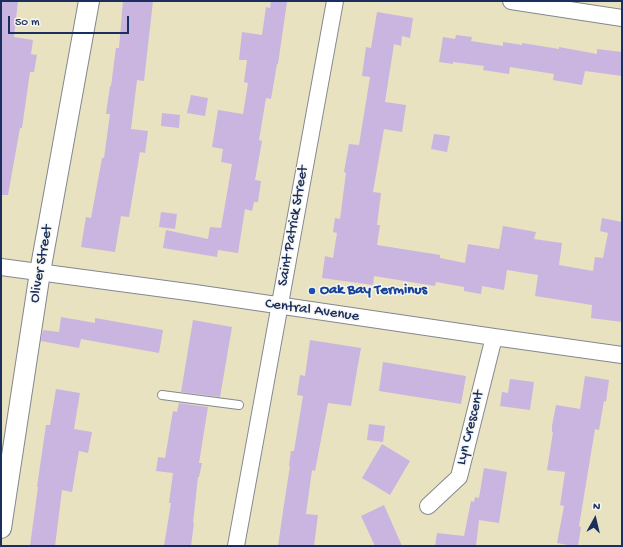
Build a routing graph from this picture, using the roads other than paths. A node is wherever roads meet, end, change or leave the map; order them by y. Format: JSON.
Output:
{"nodes":[{"id":1,"x":89,"y":1,"type":"edge"},
{"id":2,"x":335,"y":1,"type":"edge"},
{"id":3,"x":511,"y":1,"type":"edge"},
{"id":4,"x":622,"y":18,"type":"edge"},
{"id":5,"x":1,"y":267,"type":"edge"},
{"id":6,"x":40,"y":272,"type":"junction"},
{"id":7,"x":280,"y":306,"type":"junction"},
{"id":8,"x":494,"y":337,"type":"junction"},
{"id":9,"x":622,"y":355,"type":"edge"},
{"id":10,"x":162,"y":394,"type":"dead end"},
{"id":11,"x":239,"y":405,"type":"dead end"},
{"id":12,"x":428,"y":506,"type":"dead end"},
{"id":13,"x":1,"y":528,"type":"edge"},
{"id":14,"x":236,"y":546,"type":"edge"}],
"edges":[{"from":1,"to":6,"type":"street","name":"Oliver Street"},
{"from":2,"to":7,"type":"street","name":"Saint Patrick Street"},
{"from":3,"to":4,"type":"street"},
{"from":5,"to":6,"type":"street","name":"Central Avenue"},
{"from":6,"to":7,"type":"street","name":"Central Avenue"},
{"from":6,"to":13,"type":"street","name":"Oliver Street"},
{"from":7,"to":8,"type":"street","name":"Central Avenue"},
{"from":7,"to":14,"type":"street","name":"Saint Patrick Street"},
{"from":8,"to":9,"type":"street","name":"Central Avenue"},
{"from":8,"to":12,"type":"street","name":"Lyn Crescent"},
{"from":10,"to":11,"type":"lane"}]}
